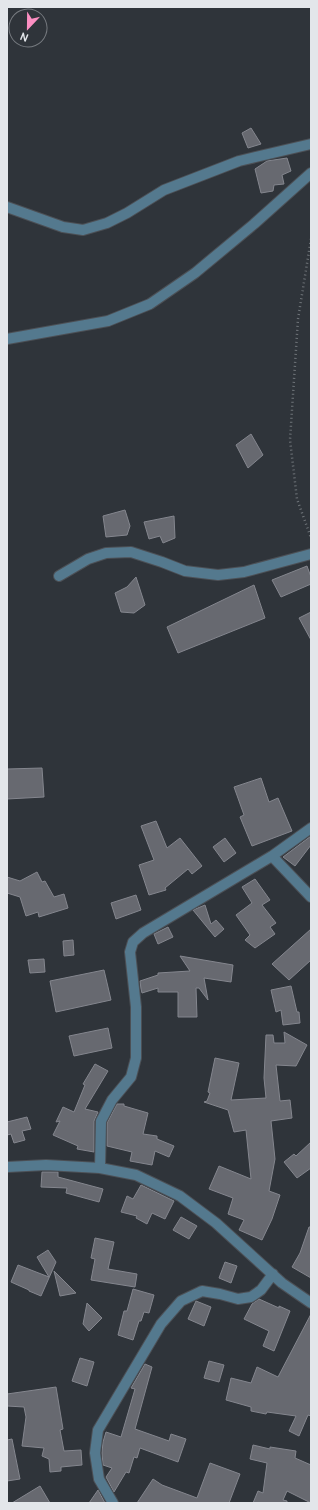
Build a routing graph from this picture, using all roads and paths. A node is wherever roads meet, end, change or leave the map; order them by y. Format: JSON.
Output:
{"nodes":[{"id":1,"x":311,"y":144,"type":"edge"},
{"id":2,"x":311,"y":173,"type":"edge"},
{"id":3,"x":7,"y":207,"type":"edge"},
{"id":4,"x":311,"y":239,"type":"edge"},
{"id":5,"x":7,"y":339,"type":"edge"},
{"id":6,"x":311,"y":538,"type":"edge"},
{"id":7,"x":311,"y":554,"type":"edge"},
{"id":8,"x":59,"y":576,"type":"dead end"},
{"id":9,"x":311,"y":828,"type":"edge"},
{"id":10,"x":272,"y":856,"type":"junction"},
{"id":11,"x":311,"y":897,"type":"edge"},
{"id":12,"x":7,"y":1167,"type":"edge"},
{"id":13,"x":100,"y":1168,"type":"junction"},
{"id":14,"x":273,"y":1274,"type":"junction"},
{"id":15,"x":311,"y":1303,"type":"edge"},
{"id":16,"x":113,"y":1503,"type":"edge"}],
"edges":[{"from":1,"to":3,"type":"street"},
{"from":2,"to":5,"type":"street"},
{"from":4,"to":6,"type":"path"},
{"from":7,"to":8,"type":"street"},
{"from":9,"to":10,"type":"street"},
{"from":10,"to":11,"type":"street"},
{"from":10,"to":13,"type":"street"},
{"from":12,"to":13,"type":"street"},
{"from":13,"to":14,"type":"street"},
{"from":14,"to":15,"type":"street"},
{"from":14,"to":16,"type":"street"}]}
